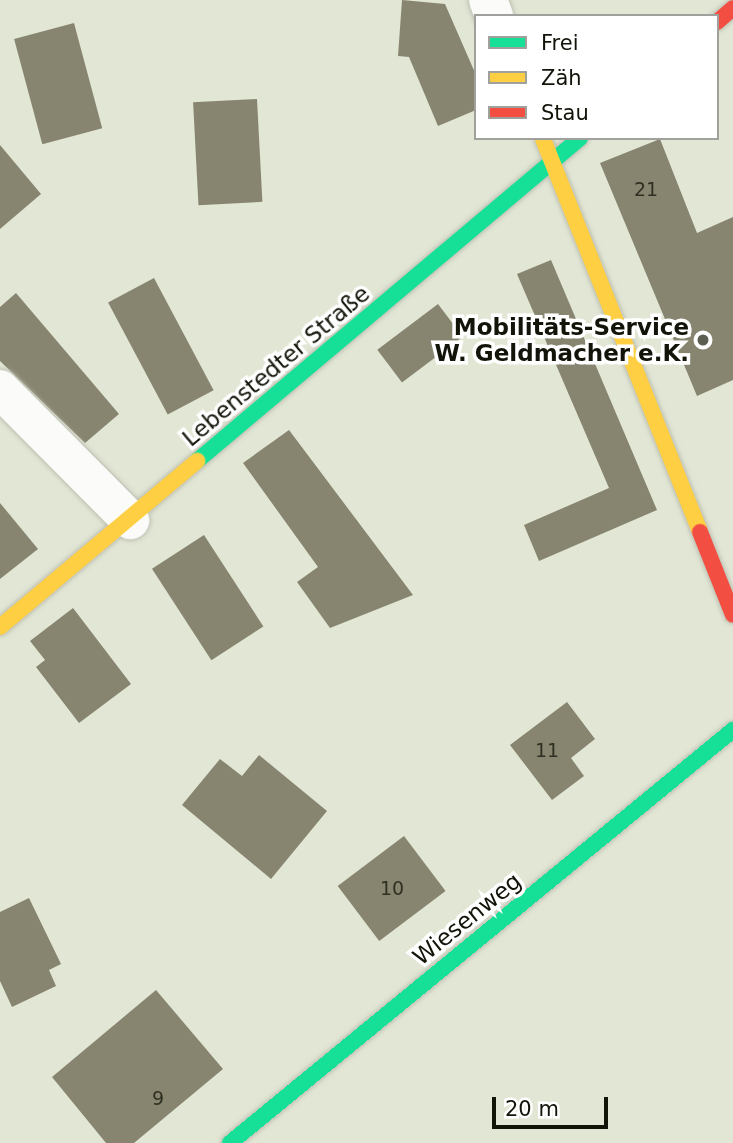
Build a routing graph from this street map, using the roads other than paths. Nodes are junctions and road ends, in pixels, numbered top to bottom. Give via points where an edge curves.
1 (733, 8) edge
2 (719, 20) edge
3 (543, 140) edge
4 (578, 140) edge
5 (552, 162) junction
6 (0, 389) edge
7 (130, 520) junction
8 (733, 615) edge
9 (0, 627) edge
10 (733, 730) edge
11 (230, 1143) edge

1 - 2 street
3 - 5 street
4 - 5 street, Lebenstedter Straße
5 - 7 street, Lebenstedter Straße
5 - 8 street
6 - 7 street
7 - 9 street, Lebenstedter Straße
10 - 11 street, Wiesenweg

